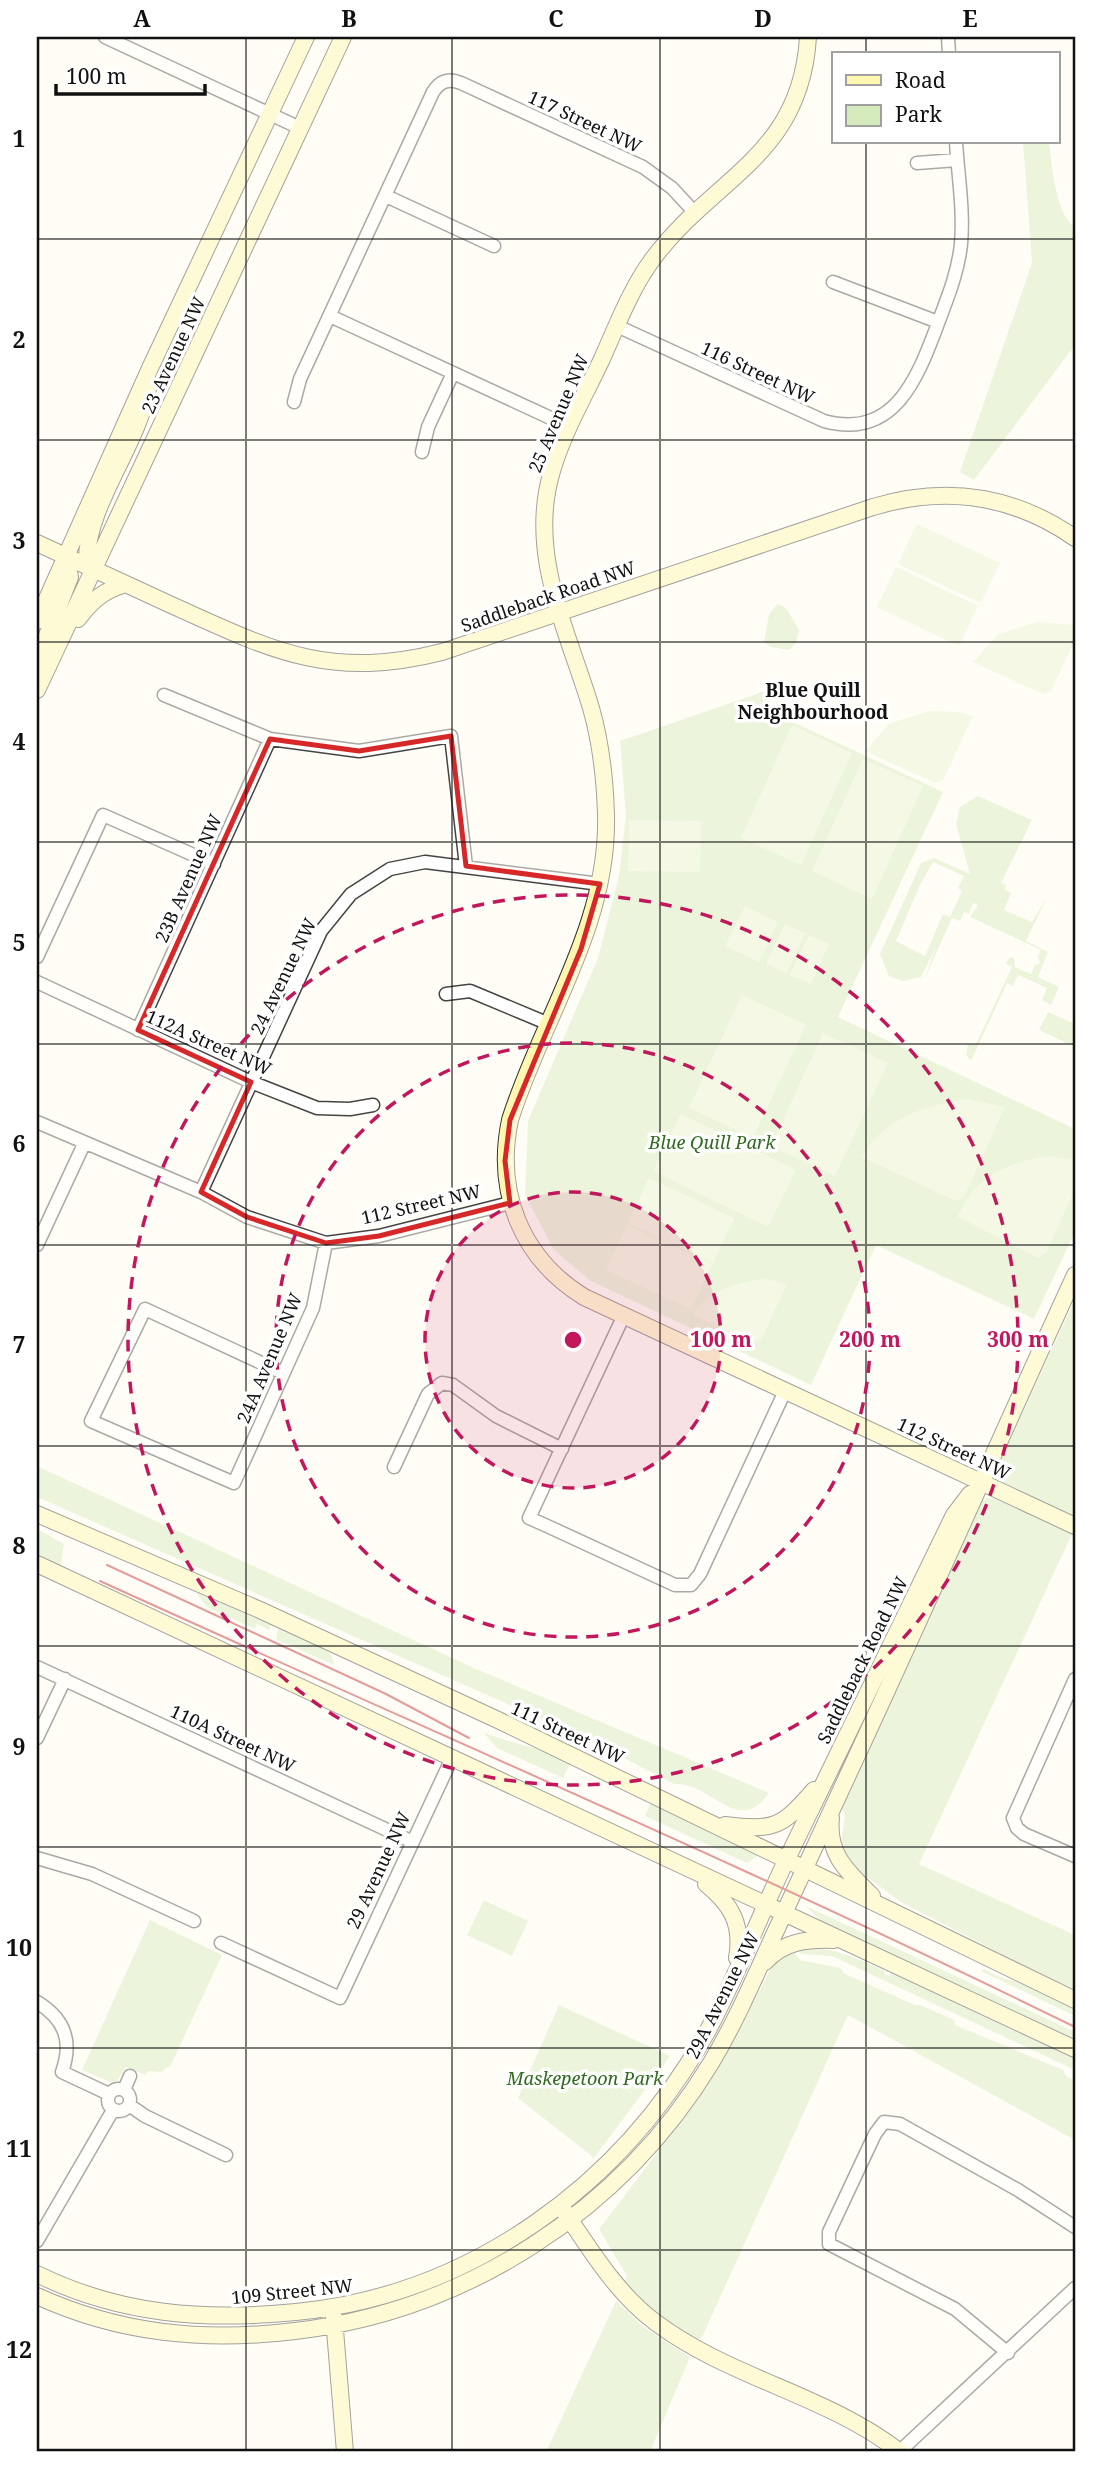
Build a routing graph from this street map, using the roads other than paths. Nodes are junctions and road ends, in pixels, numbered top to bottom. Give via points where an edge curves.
1 (105, 37) edge
2 (306, 37) edge
3 (343, 37) edge
4 (808, 37) edge
5 (269, 114) junction
6 (300, 128) junction
7 (956, 144) edge
8 (957, 160) junction
9 (917, 163) dead end
10 (386, 196) junction
11 (696, 214) junction
12 (494, 246) dead end
13 (833, 282) dead end
14 (330, 316) junction
15 (938, 323) junction
16 (617, 326) junction
17 (151, 366) junction
18 (453, 373) junction
19 (294, 401) dead end
20 (570, 427) junction
21 (422, 452) dead end
22 (1075, 538) edge
23 (37, 543) edge
24 (66, 557) junction
25 (94, 569) junction
26 (126, 584) junction
27 (560, 612) junction
28 (37, 621) edge
29 (59, 643) junction
30 (37, 661) edge
31 (37, 690) edge
32 (164, 695) dead end
33 (270, 739) junction
34 (214, 864) junction
35 (466, 866) junction
36 (600, 884) junction
37 (37, 957) edge
38 (37, 982) edge
39 (446, 994) dead end
40 (549, 1024) junction
41 (138, 1030) junction
42 (251, 1082) junction
43 (373, 1105) dead end
44 (37, 1122) edge
45 (84, 1144) junction
46 (201, 1192) junction
47 (510, 1203) junction
48 (326, 1243) junction
49 (37, 1245) edge
50 (1075, 1275) edge
51 (624, 1315) junction
52 (283, 1373) junction
53 (785, 1391) junction
54 (562, 1449) junction
55 (394, 1467) dead end
56 (980, 1481) junction
57 (37, 1514) edge
58 (1075, 1526) edge
59 (37, 1564) edge
60 (37, 1667) edge
61 (65, 1679) junction
62 (1075, 1679) edge
63 (37, 1738) edge
64 (452, 1758) junction
65 (827, 1774) junction
66 (833, 1808) junction
67 (715, 1824) junction
68 (413, 1842) junction
69 (1075, 1856) edge
70 (37, 1858) edge
71 (787, 1860) junction
72 (685, 1867) junction
73 (806, 1869) junction
74 (766, 1905) junction
75 (881, 1905) junction
76 (785, 1914) junction
77 (194, 1921) dead end
78 (841, 1940) junction
79 (221, 1943) dead end
80 (758, 1969) junction
81 (729, 1985) junction
82 (1075, 2000) edge
83 (37, 2002) edge
84 (1075, 2049) edge
85 (130, 2076) dead end
86 (124, 2090) junction
87 (109, 2094) junction
88 (129, 2105) junction
89 (113, 2110) junction
90 (226, 2155) dead end
91 (566, 2212) junction
92 (1075, 2227) edge
93 (37, 2241) edge
94 (37, 2274) edge
95 (1075, 2288) edge
96 (37, 2296) edge
97 (332, 2309) junction
98 (335, 2326) junction
99 (1009, 2353) junction
100 (345, 2452) edge
101 (900, 2452) edge

1 - 5 street
2 - 5 street, 23 Avenue NW
3 - 6 street, 23 Avenue NW
4 - 11 street, 25 Avenue NW via 802,77 781,126 758,158
5 - 6 street
5 - 17 street, 23 Avenue NW
6 - 25 street, 23 Avenue NW
7 - 8 street
8 - 9 street
8 - 15 street via 959,256
10 - 11 street, 117 Street NW via 433,92 446,81 461,83 643,167 672,188
10 - 12 street
10 - 14 street
11 - 16 street, 25 Avenue NW via 652,260
13 - 15 street
14 - 18 street
14 - 19 street
15 - 16 street, 116 Street NW via 913,385 887,411 858,423 824,421
16 - 20 street, 25 Avenue NW
17 - 24 street, 23 Avenue NW
17 - 25 street via 144,411 93,531 87,555
18 - 20 street
18 - 21 street via 426,431
20 - 27 street, 25 Avenue NW via 552,469 544,519 547,561
22 - 27 street, Saddleback Road NW via 1042,517 1001,501 967,496 912,498
23 - 24 street, Saddleback Road NW
24 - 25 street, Saddleback Road NW
24 - 28 street, 23 Avenue NW
24 - 30 street via 70,577
25 - 26 street, Saddleback Road NW
25 - 29 street, 23 Avenue NW
26 - 27 street, Saddleback Road NW via 271,649 345,663 395,662 433,654
26 - 29 street via 89,603
27 - 36 street, 25 Avenue NW via 603,761 606,840
29 - 31 street, 23 Avenue NW
32 - 33 street
33 - 34 street, 23B Avenue NW
33 - 35 street via 359,751 451,736
34 - 37 street via 103,815
34 - 41 street, 23B Avenue NW
35 - 36 street, 24 Avenue NW
35 - 42 street, 24 Avenue NW via 425,862 390,869 351,894 321,932
36 - 40 street, 25 Avenue NW via 584,940
38 - 41 street, 112A Street NW
39 - 40 street via 470,991
40 - 47 street, 25 Avenue NW via 510,1120 505,1161
41 - 42 street, 112A Street NW
42 - 43 street, 112A Street NW via 317,1108
42 - 46 street, 24 Avenue NW
44 - 45 street, 112 Street NW
45 - 46 street, 112 Street NW
45 - 49 street
46 - 48 street, 112 Street NW via 247,1217
47 - 48 street, 112 Street NW via 379,1236
47 - 51 street, 112 Street NW via 524,1237 550,1271 584,1297
48 - 52 street, 24A Avenue NW via 313,1308
50 - 56 street, Saddleback Road NW
51 - 53 street, 112 Street NW
51 - 54 street
52 - 52 street, 24A Avenue NW via 234,1483 91,1421 145,1309
53 - 54 street via 691,1585 675,1585 529,1518
53 - 56 street, 112 Street NW
54 - 55 street via 511,1425 453,1385 442,1383 428,1394
56 - 58 street, 112 Street NW
56 - 65 street, Saddleback Road NW via 954,1516
56 - 66 street, Saddleback Road NW via 965,1524
57 - 67 street, 111 Street NW via 260,1610
59 - 64 street
60 - 61 street, 110A Street NW
61 - 63 street
61 - 68 street, 110A Street NW
62 - 69 street via 1016,1806 1015,1825 1027,1836
64 - 68 street, 29 Avenue NW
64 - 72 street
65 - 67 street via 786,1821 761,1828
65 - 71 street, Saddleback Road NW
66 - 73 street, Saddleback Road NW
66 - 75 street via 831,1838 840,1866
67 - 71 street, 111 Street NW
68 - 79 street, 29 Avenue NW via 340,1998
70 - 77 street via 92,1874
71 - 73 street, 111 Street NW
71 - 74 street, 29A Avenue NW
72 - 74 street
72 - 81 street via 720,1896 736,1918 739,1948
73 - 75 street, 111 Street NW
73 - 76 street, 29A Avenue NW
74 - 76 street
74 - 81 street, 29A Avenue NW
75 - 82 street, 111 Street NW
76 - 78 street
76 - 80 street, 29A Avenue NW
78 - 80 street via 793,1943
78 - 84 street
80 - 91 street, 29A Avenue NW via 691,2092 632,2163
81 - 91 street, 29A Avenue NW via 701,2042 656,2108
83 - 87 street via 58,2017 65,2032 67,2057 62,2072
85 - 86 street
86 - 87 street
86 - 88 street
87 - 89 street via 107,2101
88 - 89 street
88 - 90 street
89 - 93 street
91 - 97 street, 109 Street NW via 448,2274
91 - 98 street via 517,2256 467,2284 400,2311
91 - 101 street via 629,2299 668,2331 862,2427
92 - 99 street via 1010,2185 896,2123 884,2122 875,2134 828,2241 837,2251 955,2309
94 - 97 street, 109 Street NW via 98,2299 166,2314 221,2318
95 - 99 street
96 - 98 street via 116,2324 176,2334 254,2335
97 - 98 street
98 - 100 street
99 - 101 street

